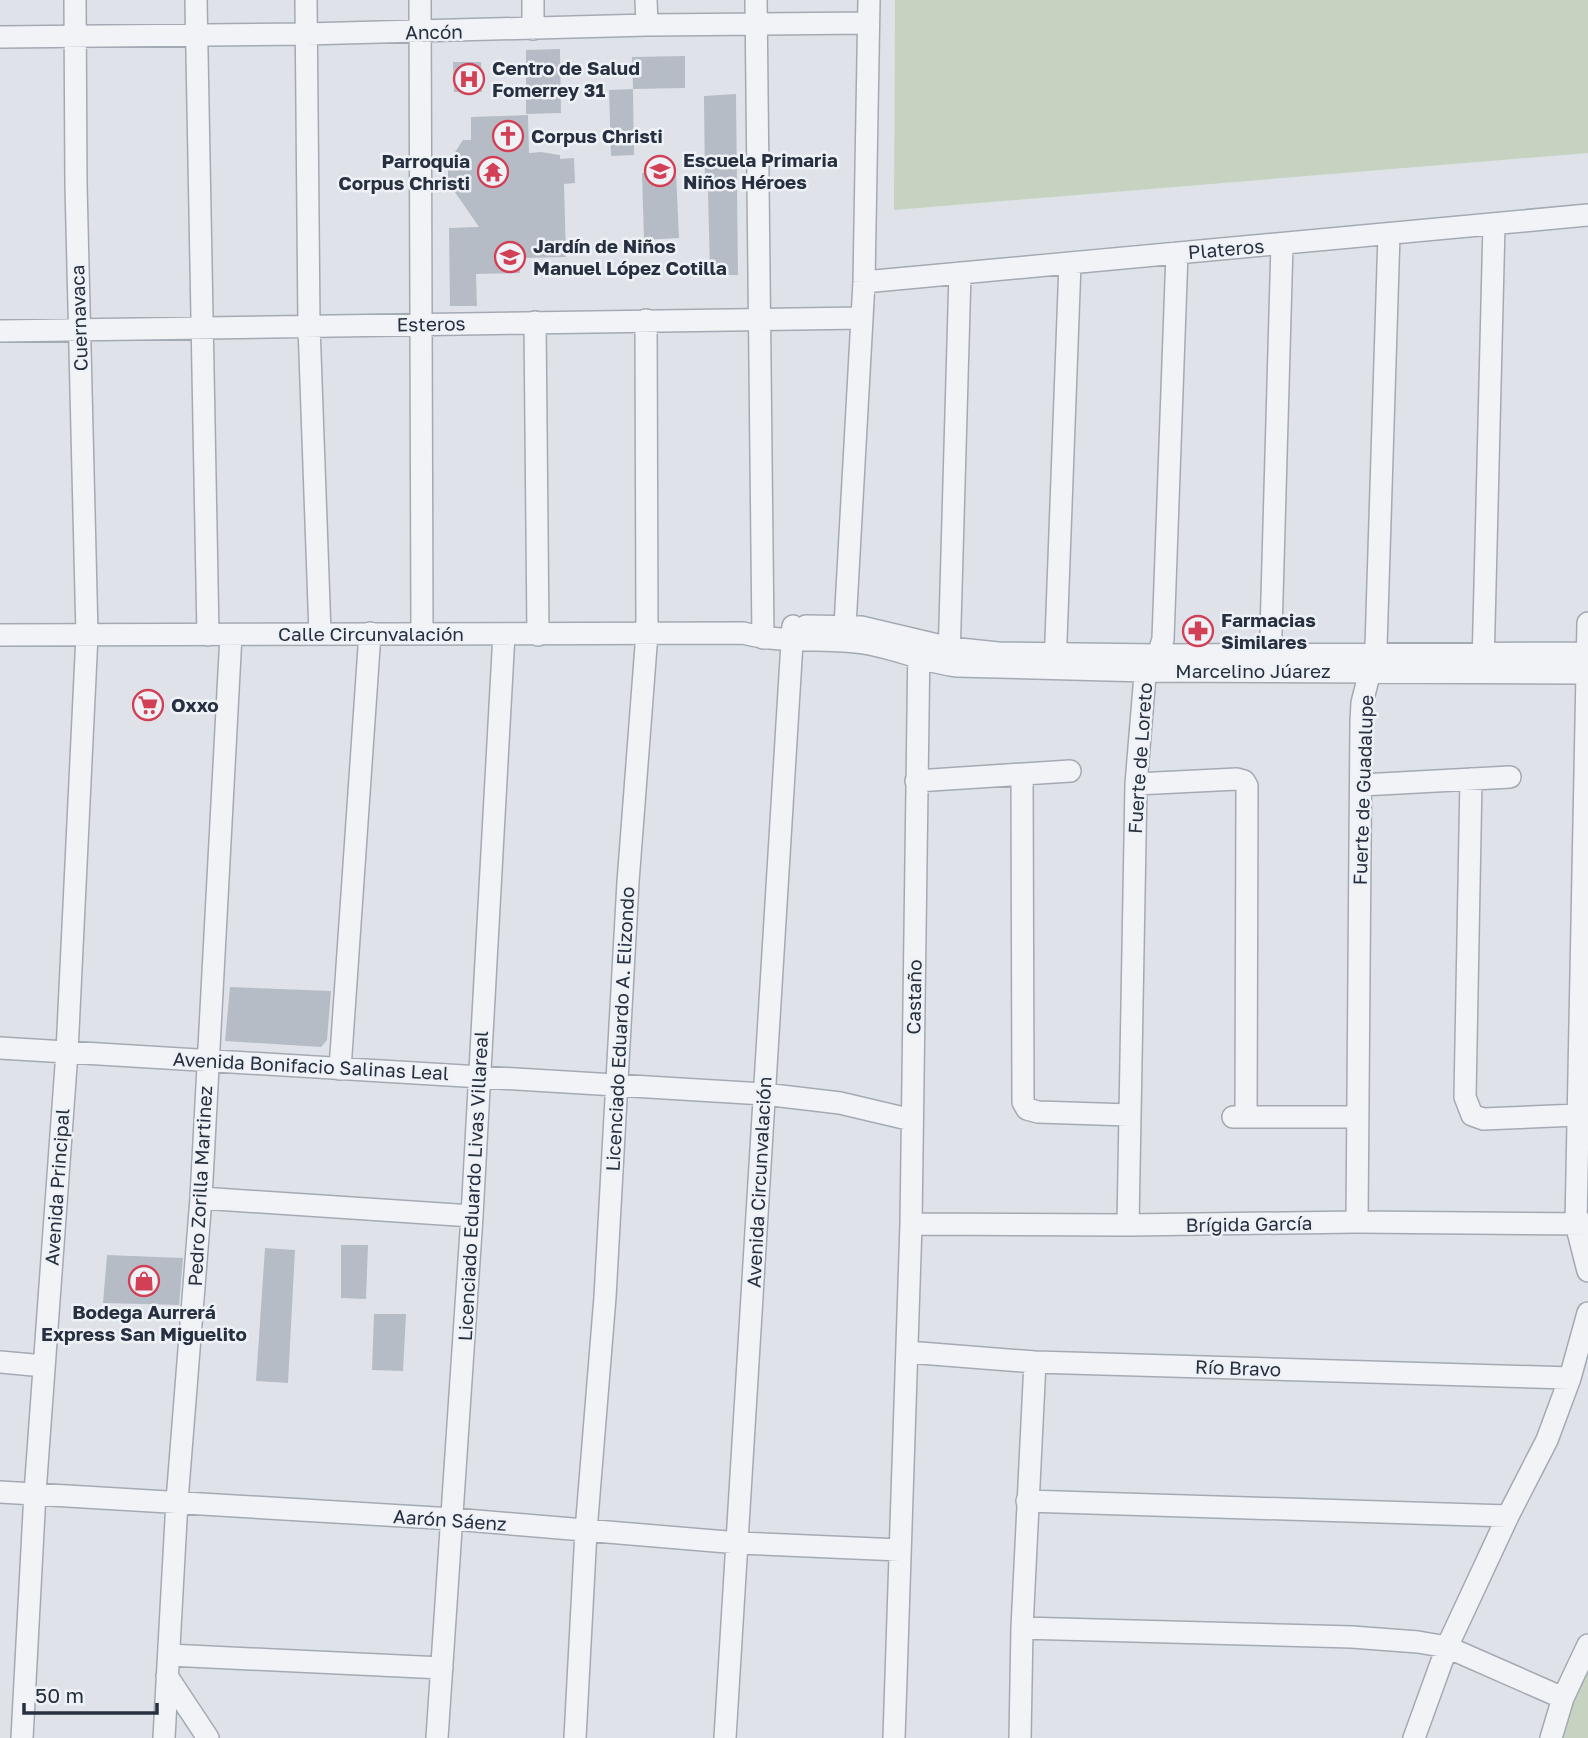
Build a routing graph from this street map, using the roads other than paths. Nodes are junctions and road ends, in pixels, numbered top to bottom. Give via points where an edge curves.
1 (75, 0) edge
2 (196, 0) edge
3 (306, 0) edge
4 (420, 0) edge
5 (533, 0) edge
6 (646, 0) edge
7 (756, 0) edge
8 (869, 0) edge
9 (868, 23) junction
10 (756, 24) junction
11 (647, 25) junction
12 (533, 29) junction
13 (421, 32) junction
14 (306, 34) junction
15 (196, 35) junction
16 (75, 36) junction
17 (0, 37) edge
18 (1588, 215) edge
19 (1494, 224) junction
20 (1389, 234) junction
21 (1282, 244) junction
22 (1177, 253) junction
23 (1070, 263) junction
24 (960, 273) junction
25 (864, 282) junction
26 (862, 317) junction
27 (759, 319) junction
28 (646, 320) junction
29 (536, 322) junction
30 (421, 324) junction
31 (309, 326) junction
32 (202, 329) junction
33 (79, 330) junction
34 (0, 331) edge
35 (1588, 623) edge
36 (845, 626) junction
37 (756, 632) junction
38 (320, 633) junction
39 (370, 633) junction
40 (647, 633) junction
41 (793, 633) junction
42 (422, 634) junction
43 (504, 634) junction
44 (0, 635) edge
45 (87, 635) junction
46 (208, 635) junction
47 (231, 635) junction
48 (538, 635) junction
49 (919, 650) junction
50 (949, 657) junction
51 (1055, 661) junction
52 (1152, 663) junction
53 (1270, 663) junction
54 (1373, 663) junction
55 (1483, 663) junction
56 (1587, 663) edge
57 (1070, 771) dead end
58 (1022, 776) junction
59 (1510, 777) dead end
60 (1471, 779) junction
61 (916, 780) junction
62 (1136, 784) junction
63 (1362, 785) junction
64 (0, 1048) edge
65 (67, 1052) junction
66 (206, 1060) junction
67 (341, 1069) junction
68 (479, 1076) junction
69 (618, 1084) junction
70 (764, 1094) junction
71 (1129, 1115) junction
72 (1577, 1115) junction
73 (1356, 1117) junction
74 (912, 1120) junction
75 (201, 1198) junction
76 (472, 1216) junction
77 (1357, 1222) junction
78 (911, 1224) junction
79 (1582, 1224) edge
80 (1128, 1225) junction
81 (1588, 1271) edge
82 (1588, 1313) edge
83 (907, 1352) junction
84 (1035, 1362) junction
85 (0, 1363) edge
86 (44, 1366) junction
87 (1570, 1378) junction
88 (0, 1492) edge
89 (35, 1493) junction
90 (177, 1501) junction
91 (1027, 1501) junction
92 (1508, 1516) junction
93 (453, 1519) junction
94 (586, 1531) junction
95 (739, 1543) junction
96 (900, 1550) junction
97 (1022, 1628) junction
98 (1447, 1647) junction
99 (1586, 1656) edge
100 (168, 1666) junction
101 (442, 1668) junction
102 (1563, 1698) junction
103 (22, 1738) edge
104 (164, 1738) edge
105 (208, 1738) edge
106 (437, 1738) edge
107 (575, 1738) edge
108 (725, 1738) edge
109 (894, 1738) edge
110 (1020, 1738) edge
111 (1414, 1738) edge
112 (1550, 1738) edge

1 - 16 street, Cuernavaca
2 - 15 street
3 - 14 street
4 - 13 street
5 - 12 street
6 - 11 street
7 - 10 street
8 - 9 street
9 - 10 street, Ancón
9 - 25 street
10 - 11 street, Ancón
10 - 27 street
11 - 12 street, Ancón
12 - 13 street, Ancón
13 - 14 street, Ancón
13 - 30 street
14 - 15 street, Ancón
14 - 31 street
15 - 16 street, Ancón
15 - 32 street
16 - 17 street, Ancón
16 - 33 street, Cuernavaca
18 - 19 street, Plateros
19 - 20 street, Plateros
19 - 55 street
20 - 21 street, Plateros
20 - 54 street, Fuerte de Guadalupe
21 - 22 street, Plateros
21 - 53 street
22 - 23 street, Plateros
22 - 52 street, Fuerte de Loreto via 1164,629
23 - 24 street, Plateros
23 - 51 street
24 - 25 street, Plateros
24 - 50 street
25 - 26 street
26 - 27 street, Esteros
26 - 36 street
27 - 28 street, Esteros
27 - 37 street
28 - 29 street, Esteros
28 - 40 street, Licenciado Eduardo A. Elizondo
29 - 30 street, Esteros
29 - 48 street
30 - 31 street, Esteros
30 - 42 street
31 - 32 street, Esteros
31 - 38 street
32 - 33 street, Esteros
32 - 46 street
33 - 34 street, Esteros
33 - 45 street, Cuernavaca
35 - 56 street
36 - 41 street, Calle Circunvalación
36 - 49 street, Calle Circunvalación via 875,630
37 - 40 street, Calle Circunvalación
37 - 41 street, Calle Circunvalación
38 - 39 street, Calle Circunvalación
38 - 47 street, Calle Circunvalación
39 - 42 street, Calle Circunvalación
39 - 67 street
40 - 48 street, Calle Circunvalación
40 - 69 street, Licenciado Eduardo A. Elizondo
41 - 49 street, Calle Circunvalación
41 - 70 street, Avenida Circunvalación
42 - 43 street, Calle Circunvalación
43 - 48 street, Calle Circunvalación
43 - 68 street, Licenciado Eduardo Livas Villareal
44 - 45 street, Calle Circunvalación
45 - 46 street, Calle Circunvalación
45 - 65 street, Avenida Principal
46 - 47 street, Calle Circunvalación
47 - 66 street, Pedro Zorilla Martinez
49 - 50 street, Marcelino Júarez
49 - 61 street, Castaño
50 - 51 street, Marcelino Júarez via 998,653
51 - 52 street, Marcelino Júarez
52 - 53 street, Marcelino Júarez
52 - 62 street, Fuerte de Loreto via 1143,687
53 - 54 street, Marcelino Júarez
54 - 55 street, Marcelino Júarez
54 - 63 street, Fuerte de Guadalupe via 1362,703
55 - 56 street, Marcelino Júarez
56 - 72 street
57 - 58 street
58 - 61 street
58 - 71 street via 1023,1102 1027,1109 1038,1112
59 - 60 street
60 - 63 street
60 - 72 street via 1467,1105 1472,1115 1483,1119
61 - 74 street, Castaño
62 - 71 street, Fuerte de Loreto
62 - 73 street via 1237,779 1247,786 1239,1117
63 - 73 street, Fuerte de Guadalupe
64 - 65 street, Avenida Bonifacio Salinas Leal
65 - 66 street, Avenida Bonifacio Salinas Leal
65 - 86 street, Avenida Principal
66 - 67 street, Avenida Bonifacio Salinas Leal
66 - 75 street, Pedro Zorilla Martinez
67 - 68 street, Avenida Bonifacio Salinas Leal
68 - 69 street, Avenida Bonifacio Salinas Leal
68 - 76 street, Licenciado Eduardo Livas Villareal
69 - 70 street, Avenida Bonifacio Salinas Leal
69 - 94 street, Licenciado Eduardo A. Elizondo
70 - 74 street, Avenida Bonifacio Salinas Leal via 840,1103
70 - 95 street, Avenida Circunvalación
71 - 80 street, Fuerte de Loreto
72 - 79 street
73 - 77 street, Fuerte de Guadalupe
74 - 78 street, Castaño
75 - 76 street
75 - 90 street, Pedro Zorilla Martinez
76 - 93 street, Licenciado Eduardo Livas Villareal
77 - 79 street, Brígida García
77 - 80 street, Brígida García
78 - 80 street, Brígida García
78 - 83 street, Castaño
79 - 81 street
82 - 87 street
83 - 84 street, Río Bravo
83 - 96 street, Castaño
84 - 87 street, Río Bravo
84 - 91 street
85 - 86 street
86 - 89 street, Avenida Principal
87 - 92 street via 1547,1440
88 - 89 street, Aarón Sáenz
89 - 90 street, Aarón Sáenz
89 - 103 street, Avenida Principal
90 - 93 street, Aarón Sáenz
90 - 100 street, Pedro Zorilla Martinez
91 - 92 street
91 - 97 street
92 - 98 street
93 - 94 street, Aarón Sáenz
93 - 101 street, Licenciado Eduardo Livas Villareal
94 - 95 street, Aarón Sáenz
94 - 107 street, Licenciado Eduardo A. Elizondo
95 - 96 street, Aarón Sáenz
95 - 108 street, Avenida Circunvalación
96 - 109 street, Castaño
97 - 98 street via 1352,1637
97 - 110 street
98 - 102 street
98 - 111 street
99 - 102 street
100 - 101 street
100 - 104 street, Pedro Zorilla Martinez
100 - 105 street
101 - 106 street, Licenciado Eduardo Livas Villareal
102 - 112 street

